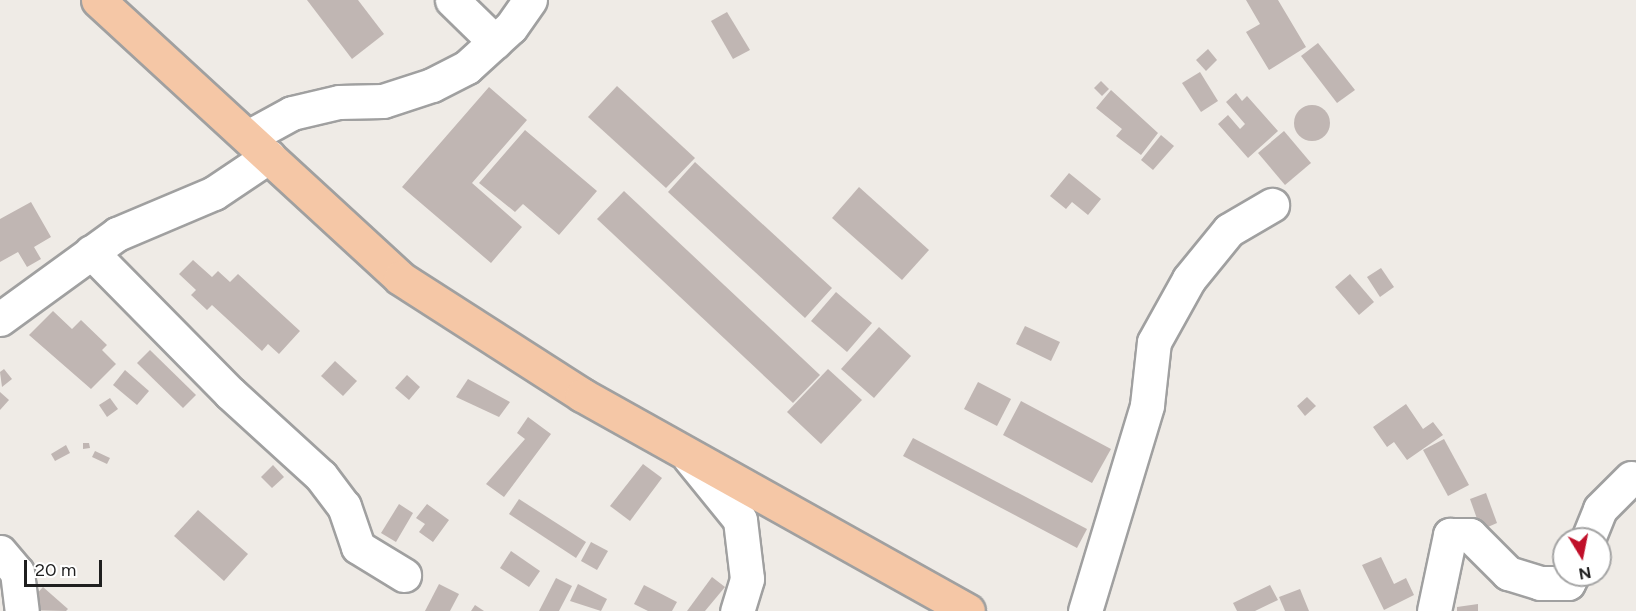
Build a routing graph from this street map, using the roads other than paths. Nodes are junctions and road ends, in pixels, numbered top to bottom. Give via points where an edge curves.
1 (98, 0) edge
2 (453, 0) edge
3 (530, 0) edge
4 (495, 42) junction
5 (258, 146) junction
6 (1272, 205) dead end
7 (91, 252) junction
8 (0, 319) edge
9 (685, 453) junction
10 (1631, 478) dead end
11 (1593, 527) edge
12 (0, 552) edge
13 (404, 575) dead end
14 (1552, 583) edge
15 (22, 611) edge
16 (737, 611) edge
17 (968, 611) edge
18 (1085, 611) edge
19 (1434, 611) edge

1 - 5 main road
2 - 4 street
3 - 4 street
4 - 5 street via 467,67 432,85 383,101 339,102 292,113
5 - 7 street via 214,193 153,216
5 - 9 main road via 400,278 582,395
6 - 18 street via 1228,230 1189,279 1154,342 1147,405
7 - 8 street
7 - 13 street via 230,393 321,476 344,506 358,547
9 - 16 street via 740,520 747,579
9 - 17 main road
10 - 11 street via 1600,509
12 - 15 street via 17,572
14 - 19 street via 1508,573 1470,535 1450,535

